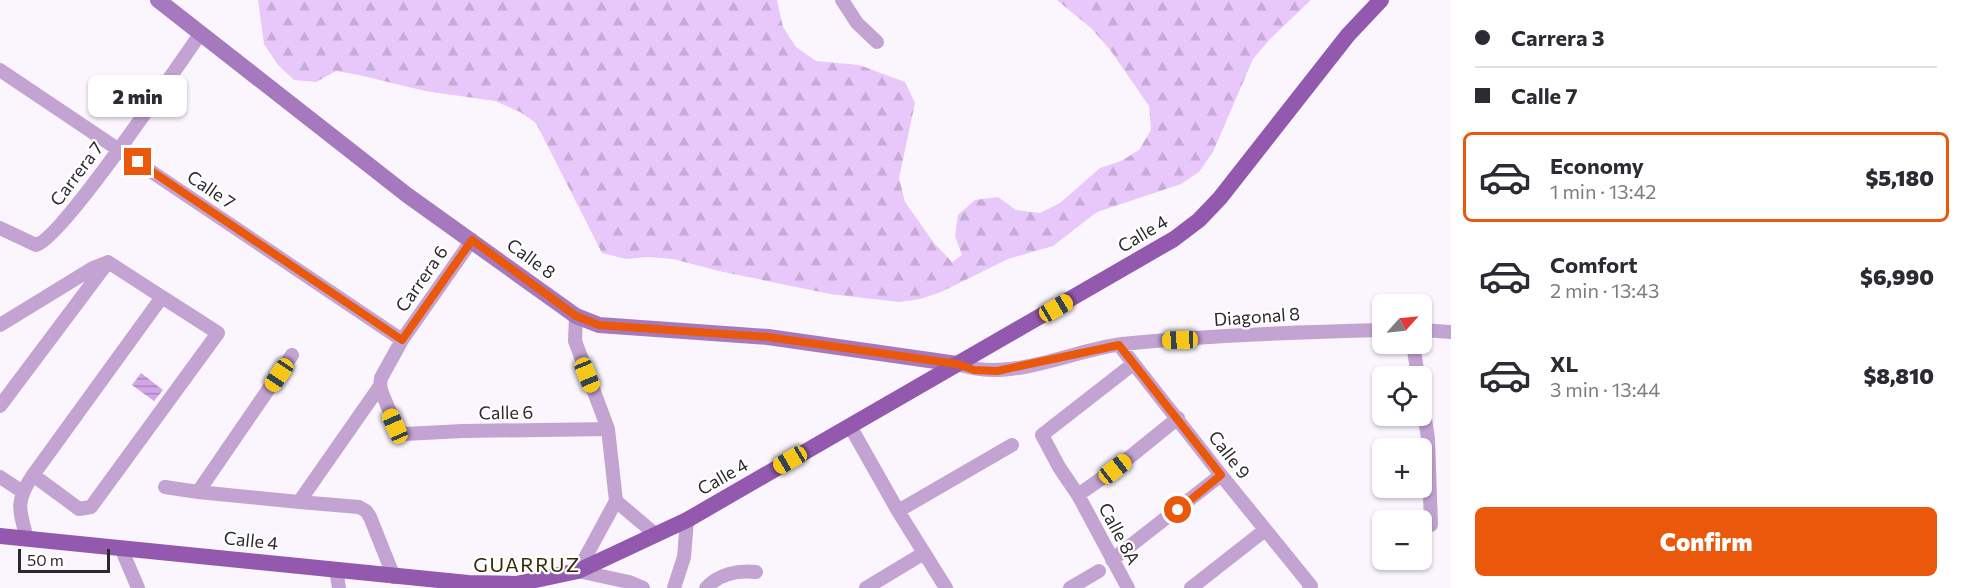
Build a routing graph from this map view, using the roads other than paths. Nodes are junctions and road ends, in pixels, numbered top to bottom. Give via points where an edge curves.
1 (158, 0) edge
2 (842, 0) edge
3 (1381, 0) edge
4 (201, 33) junction
5 (877, 42) dead end
6 (0, 70) edge
7 (119, 149) junction
8 (0, 228) edge
9 (472, 240) junction
10 (108, 262) junction
11 (162, 297) junction
12 (576, 316) junction
13 (0, 325) edge
14 (1372, 330) edge
15 (1432, 331) edge
16 (1451, 332) edge
17 (402, 340) junction
18 (1119, 345) junction
19 (292, 355) dead end
20 (957, 364) junction
21 (1133, 364) junction
22 (380, 386) junction
23 (2, 398) edge
24 (1178, 418) junction
25 (850, 426) junction
26 (1426, 426) edge
27 (608, 429) junction
28 (1012, 445) dead end
29 (33, 475) junction
30 (1221, 475) junction
31 (0, 477) edge
32 (165, 487) dead end
33 (23, 492) junction
34 (198, 492) junction
35 (1078, 495) junction
36 (616, 501) junction
37 (299, 502) junction
38 (1430, 510) edge
39 (898, 511) junction
40 (687, 520) junction
41 (1265, 530) junction
42 (655, 534) junction
43 (0, 536) edge
44 (27, 538) junction
45 (121, 548) junction
46 (924, 553) junction
47 (1112, 560) junction
48 (336, 569) junction
49 (578, 571) junction
50 (1099, 571) dead end
51 (756, 572) dead end
52 (394, 577) junction
53 (462, 585) edge
54 (1310, 587) edge
55 (138, 588) edge
56 (339, 588) edge
57 (643, 588) edge
58 (674, 588) edge
59 (706, 588) edge
60 (866, 588) edge
61 (946, 588) edge
62 (1070, 588) edge
63 (1128, 588) edge
64 (1191, 588) edge

1 - 4 main road, Calle 8
2 - 5 street via 857,23
3 - 20 main road, Calle 4 via 1348,35 1199,220 1174,239
4 - 7 street, Carrera 7
4 - 9 main road, Calle 8 via 407,195
6 - 7 street, Calle 7
7 - 8 street, Carrera 7 via 79,204 40,245
7 - 17 street, Calle 7
9 - 12 main road, Calle 8
9 - 17 street, Carrera 6
10 - 11 street
10 - 13 street
10 - 23 street
11 - 29 street
11 - 29 street via 218,333 91,507 79,509
12 - 20 main road, Calle 8 via 599,325 768,337
12 - 27 street via 575,341
14 - 18 street, Diagonal 8 via 1273,332
15 - 16 street
17 - 22 street, Carrera 6
18 - 20 street, Diagonal 8 via 997,371
18 - 21 street, Calle 9
19 - 34 street
20 - 25 main road, Calle 4
21 - 24 street, Calle 9
21 - 35 street, Calle 8A via 1042,435
22 - 27 street, Calle 6 via 395,426 404,434
22 - 37 street, Carrera 6
24 - 30 street, Calle 9
24 - 35 street
25 - 39 street
25 - 40 main road, Calle 4
26 - 38 street
27 - 36 street
28 - 39 street
29 - 33 street
30 - 41 street, Calle 9
30 - 47 street
31 - 33 street
32 - 34 street
33 - 44 street via 19,507
34 - 37 street
35 - 47 street, Calle 8A
36 - 42 street
36 - 49 street
37 - 52 street via 359,507 366,511
39 - 46 street
40 - 42 main road, Calle 4
40 - 58 street via 684,557
41 - 54 street, Calle 9
41 - 64 street
42 - 49 main road, Calle 4
43 - 44 main road, Calle 4
44 - 45 main road, Calle 4
45 - 48 main road, Calle 4
45 - 55 street
46 - 60 street
46 - 61 street
47 - 63 street, Calle 8A
48 - 52 main road, Calle 4
48 - 56 street
49 - 53 main road, Calle 4 via 516,584
49 - 57 street
50 - 62 street
51 - 59 street via 731,573
52 - 53 main road, Calle 4

